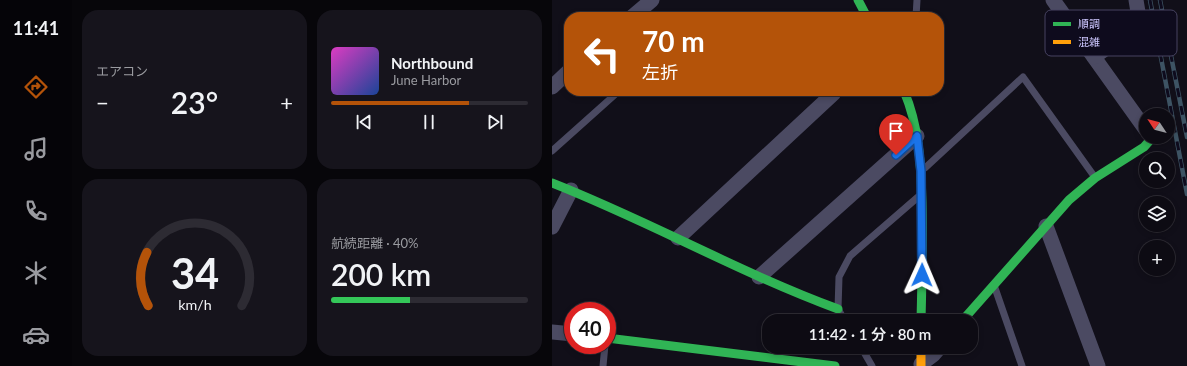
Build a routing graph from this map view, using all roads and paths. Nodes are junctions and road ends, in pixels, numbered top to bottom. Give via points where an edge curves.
1 (652, 0) edge
2 (858, 0) edge
3 (917, 0) edge
4 (1053, 0) edge
5 (1136, 0) edge
6 (1060, 10) edge
7 (1138, 10) edge
8 (638, 12) edge
9 (864, 12) edge
10 (916, 12) edge
11 (1094, 57) edge
12 (564, 76) edge
13 (552, 87) edge
14 (613, 96) edge
15 (831, 96) edge
16 (909, 96) edge
17 (1139, 120) edge
18 (917, 136) junction
19 (1147, 144) edge
20 (552, 151) edge
21 (921, 171) junction
22 (1095, 178) junction
23 (552, 182) edge
24 (571, 190) junction
25 (922, 193) junction
26 (1046, 226) junction
27 (552, 227) edge
28 (678, 238) junction
29 (759, 277) junction
30 (994, 284) junction
31 (838, 309) junction
32 (841, 314) edge
33 (921, 314) edge
34 (968, 314) edge
35 (552, 332) edge
36 (564, 333) edge
37 (616, 339) edge
38 (604, 354) edge
39 (865, 354) edge
40 (921, 354) edge
41 (934, 354) edge
42 (814, 365) edge
43 (921, 365) edge
44 (603, 366) edge
45 (835, 366) edge
46 (872, 366) edge
47 (1022, 366) edge
48 (1098, 366) edge

1 - 8 street
2 - 9 street
3 - 10 lane
4 - 6 street
5 - 7 street
11 - 17 street
12 - 13 street
14 - 20 lane
15 - 28 street
16 - 18 street
18 - 21 street
18 - 29 street
19 - 22 street
21 - 22 lane via 1023,77
21 - 25 street
22 - 26 street
23 - 24 street
24 - 27 street
24 - 28 street
25 - 31 lane via 850,256 839,277
25 - 33 street
26 - 30 street
26 - 48 street
28 - 29 street
29 - 31 street
30 - 34 street
30 - 47 lane
31 - 32 lane
35 - 36 street
37 - 42 street
38 - 44 lane
39 - 46 lane
40 - 43 street
41 - 43 street
42 - 45 street

